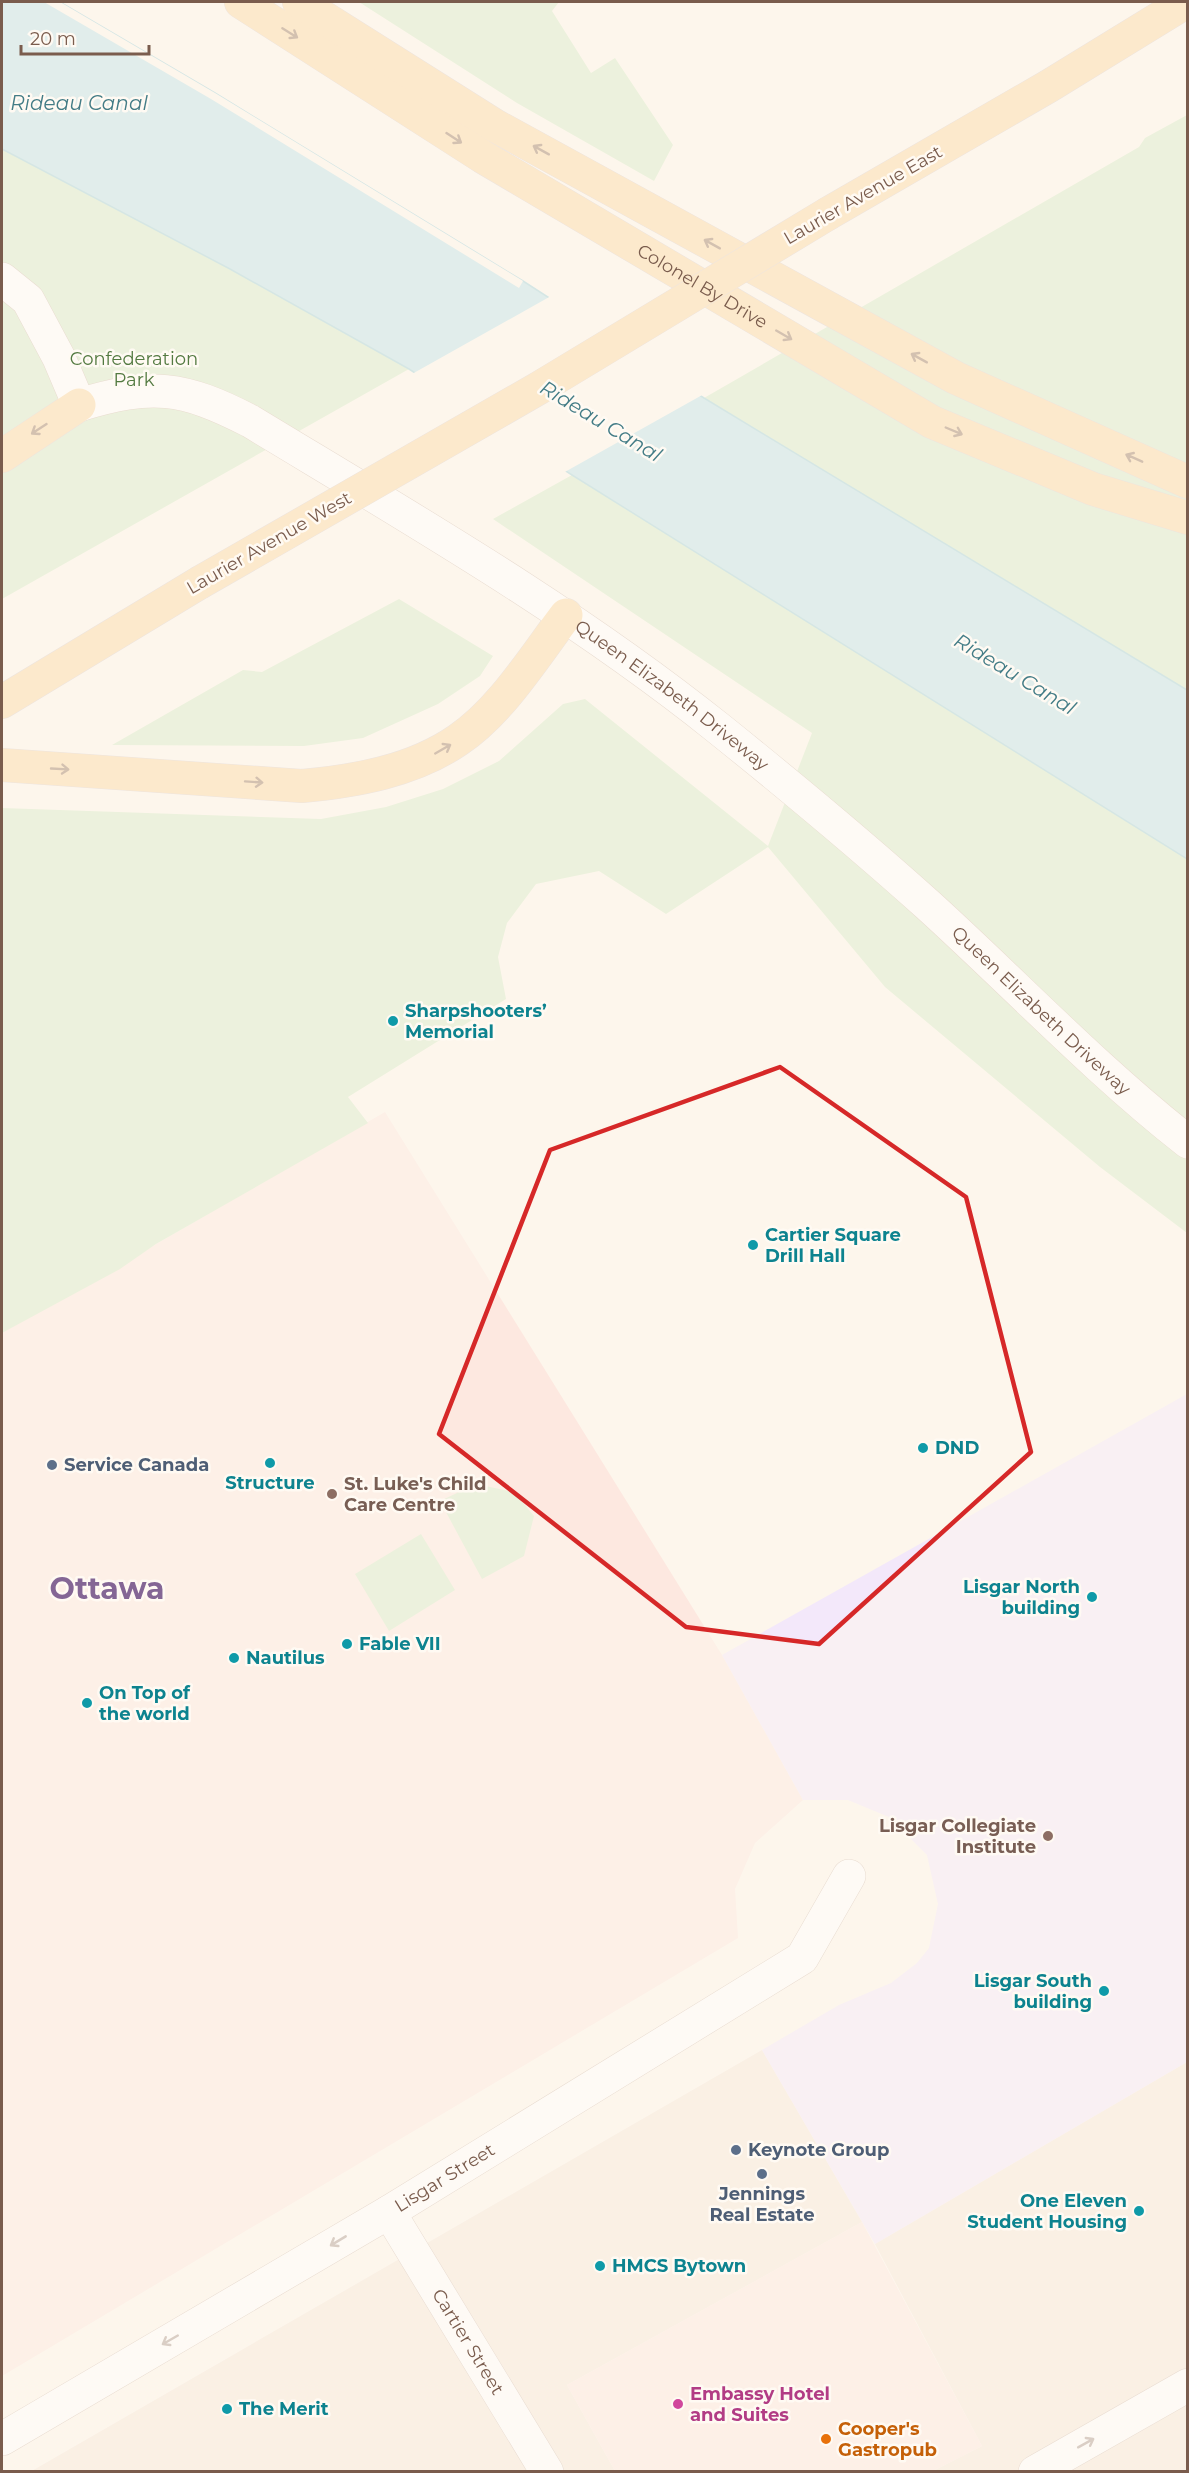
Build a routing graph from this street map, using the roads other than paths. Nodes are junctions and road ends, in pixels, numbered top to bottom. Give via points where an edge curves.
1 (241, 2) edge
2 (299, 2) edge
3 (1186, 2) edge
4 (2, 279) edge
5 (539, 388) joint
6 (79, 405) junction
7 (2, 456) edge
8 (1188, 482) edge
9 (1188, 518) edge
10 (566, 615) junction
11 (2, 702) edge
12 (2, 765) edge
13 (1188, 1142) edge
14 (849, 1876) dead end
15 (388, 2212) junction
16 (1188, 2385) edge
17 (2, 2439) edge
18 (547, 2472) edge
19 (1035, 2472) edge

1 -> 9 main road, Colonel By Drive via 483,157 932,422 1093,489
8 -> 2 main road via 956,378 494,125
3 - 5 main road, Laurier Avenue East, bridge
4 - 6 street via 28,300
5 - 11 main road, Laurier Avenue West, bridge via 199,583
6 -> 7 main road
6 - 10 street, Queen Elizabeth Driveway via 120,393 149,390 194,395 215,403
12 -> 10 main road via 302,786 381,773 423,760 459,739 487,714
10 - 13 street, Queen Elizabeth Driveway via 718,728 841,831 928,906 1119,1086
14 - 15 street, Lisgar Street via 802,1958
15 -> 17 street, Lisgar Street
15 - 18 street, Cartier Street
19 -> 16 street

